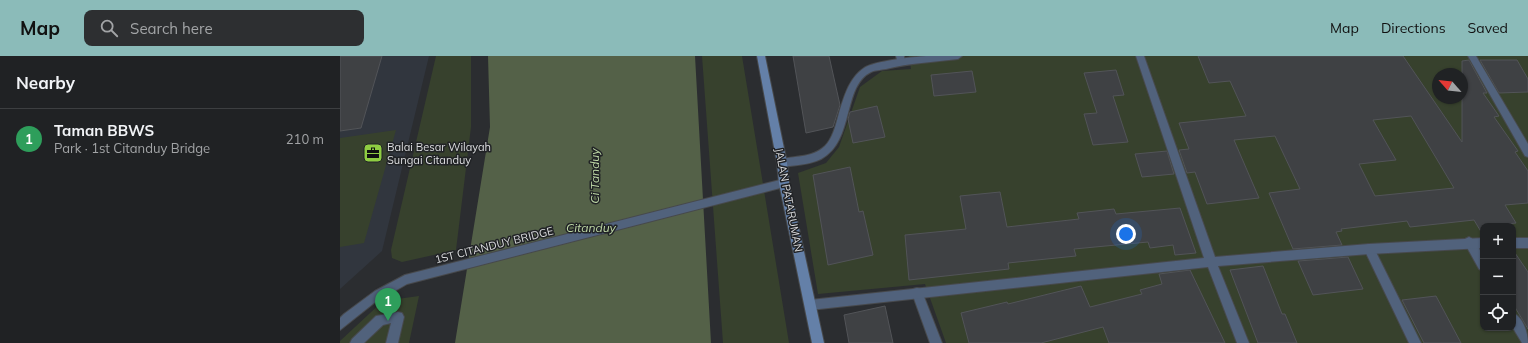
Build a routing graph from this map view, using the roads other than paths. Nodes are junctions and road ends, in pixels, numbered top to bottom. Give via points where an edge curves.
1 (761, 56) edge
2 (958, 56) edge
3 (1140, 56) edge
4 (1472, 56) edge
5 (901, 59) edge
6 (1528, 153) edge
7 (782, 163) junction
8 (784, 183) junction
9 (1469, 242) junction
10 (1480, 242) edge
11 (1516, 243) edge
12 (1528, 243) edge
13 (1369, 249) junction
14 (1480, 261) edge
15 (1211, 262) junction
16 (917, 293) junction
17 (810, 305) junction
18 (1516, 323) edge
19 (340, 325) edge
20 (356, 343) edge
21 (392, 343) edge
22 (818, 343) edge
23 (936, 343) edge
24 (1243, 343) edge
25 (1415, 343) edge
26 (1528, 343) edge

1 - 7 street, JALAN PATARUMAN
2 - 5 street
3 - 15 street
4 - 6 street
5 - 7 street via 868,70 859,76 853,84 839,132 830,146 818,156
7 - 8 street, JALAN PATARUMAN
8 - 17 street, JALAN PATARUMAN
8 - 19 street, 1ST CITANDUY BRIDGE via 405,280 376,295
9 - 10 street
9 - 13 street
9 - 14 street
11 - 12 street
13 - 15 street
13 - 25 street
15 - 16 street
15 - 24 street
16 - 17 street
16 - 23 street
17 - 22 street, JALAN PATARUMAN
18 - 26 street
20 - 21 street via 380,320 398,317

